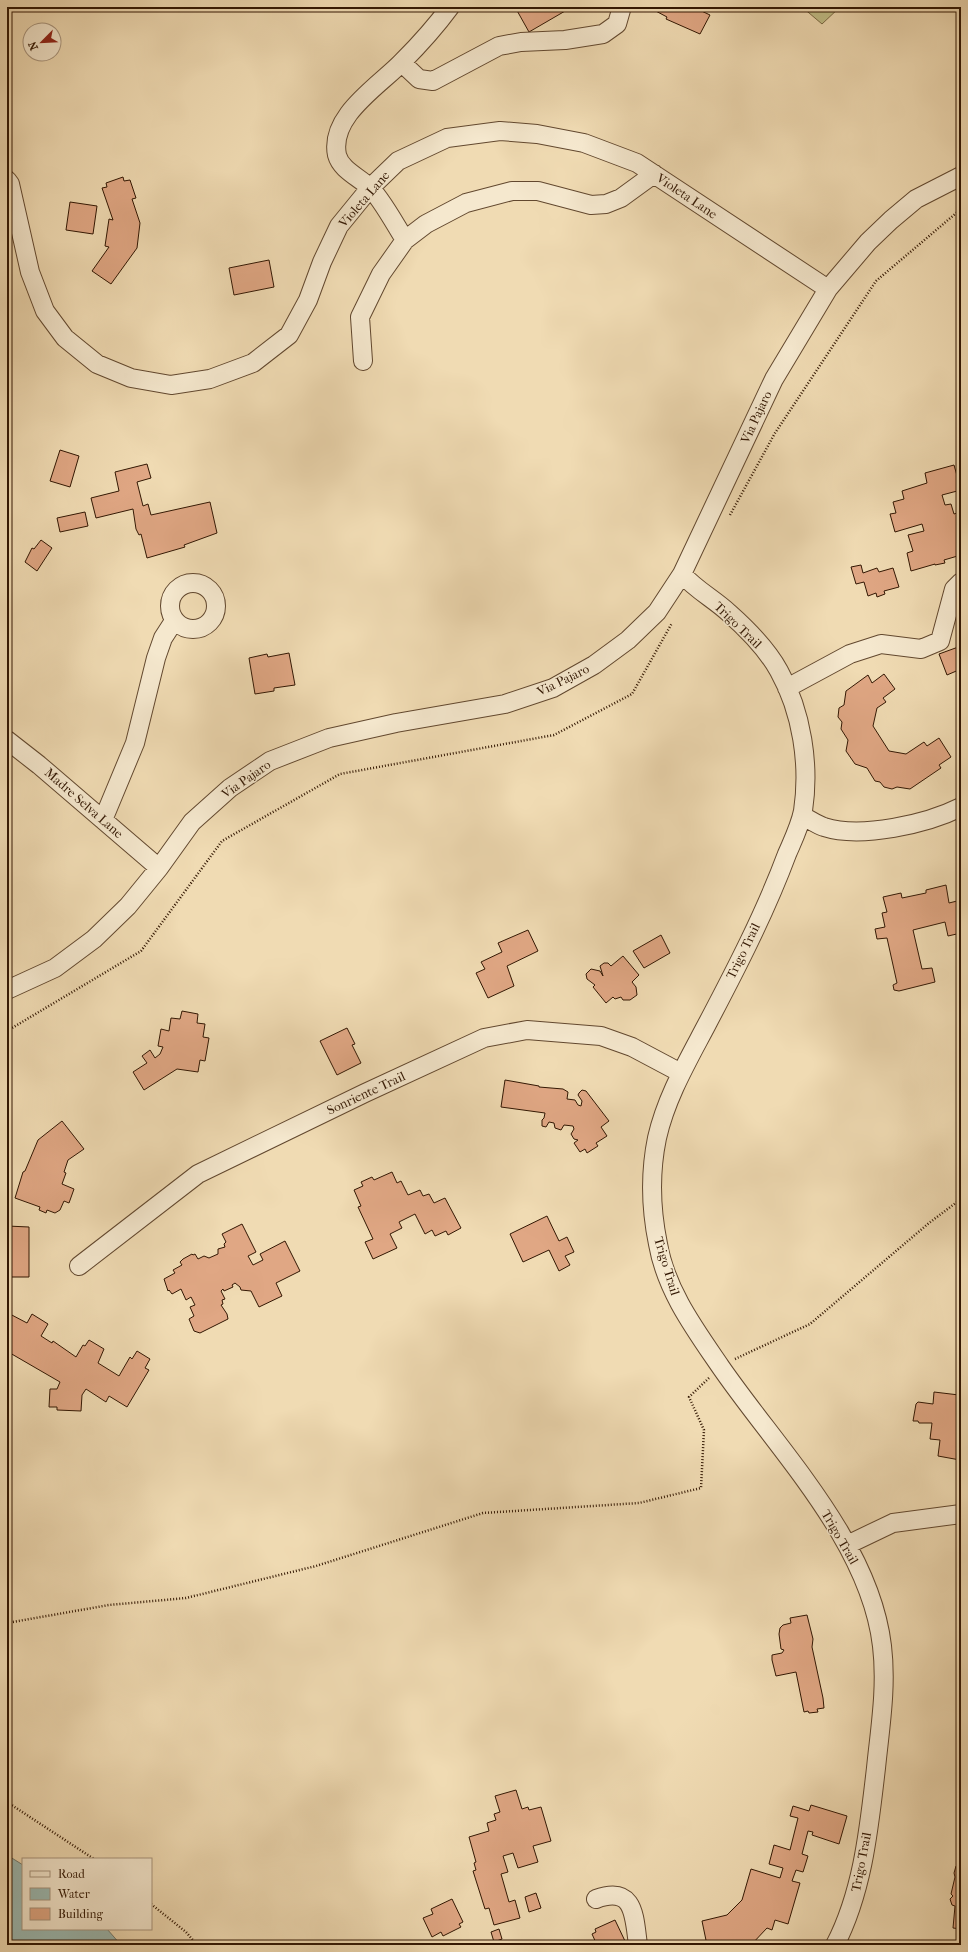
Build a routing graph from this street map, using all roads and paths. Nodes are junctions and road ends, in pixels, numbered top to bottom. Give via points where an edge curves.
1 (450, 7) edge
2 (621, 10) dead end
3 (402, 62) junction
4 (654, 174) junction
5 (961, 176) edge
6 (7, 180) edge
7 (370, 188) junction
8 (961, 209) edge
9 (405, 240) junction
10 (828, 289) junction
11 (363, 361) dead end
12 (730, 516) dead end
13 (682, 574) junction
14 (961, 582) edge
15 (674, 620) dead end
16 (174, 621) dead end
17 (787, 688) junction
18 (7, 740) edge
19 (961, 807) edge
20 (802, 816) junction
21 (103, 820) junction
22 (159, 868) junction
23 (7, 990) edge
24 (7, 1031) edge
25 (681, 1073) junction
26 (961, 1199) edge
27 (79, 1266) dead end
28 (720, 1366) junction
29 (961, 1514) edge
30 (847, 1545) junction
31 (7, 1623) edge
32 (7, 1802) edge
33 (92, 1858) edge
34 (596, 1899) dead end
35 (152, 1905) edge
36 (197, 1945) edge
37 (638, 1945) edge
38 (835, 1945) edge

1 - 3 street
2 - 3 street via 617,24 603,34 499,46 433,81 419,79
3 - 7 street via 346,116 337,137 337,156 345,168
4 - 7 street, Violeta Lane via 637,163 584,143 537,134 500,131 447,138 398,161
4 - 9 street via 621,198 606,204 591,205 538,191 512,191 466,203 426,224
4 - 10 street, Violeta Lane
5 - 10 street, Via Pajaro via 916,199 891,220 868,242
6 - 7 street, Violeta Lane via 20,223 30,272 45,311 65,338 97,364 131,378 171,385 210,379 253,363 289,335 308,300 339,226
7 - 9 street
8 - 12 path via 876,281 775,433
9 - 11 street via 381,274 360,317
10 - 13 street, Via Pajaro via 774,379
13 - 17 street, Trigo Trail via 692,586 728,612 758,642 777,668
13 - 22 street, Via Pajaro via 657,612 628,640 594,665 553,688 505,704 396,723 329,738 270,760 230,788 192,822
14 - 17 street via 954,589 940,641 921,649 881,644 850,654
15 - 24 path via 632,694 554,735 340,774 222,841 141,951
16 - 21 street via 163,638 135,743
17 - 20 street, Trigo Trail via 795,706 805,765
18 - 21 street, Madre Selva Lane
19 - 20 street via 946,815 920,822 897,828 873,830 824,827
20 - 25 street, Trigo Trail via 776,885
21 - 22 street, Madre Selva Lane
22 - 23 street, Via Pajaro via 128,906 94,939 55,968
25 - 27 street, Sonriente Trail via 632,1047 601,1036 527,1030 484,1038 198,1174
25 - 28 street, Trigo Trail via 667,1103 656,1145 653,1206 658,1246 672,1289 687,1318
26 - 28 path via 810,1324
28 - 30 street, Trigo Trail via 815,1496
28 - 31 path via 689,1397 704,1430 701,1488 639,1503 483,1513 316,1566 186,1598 109,1605
29 - 30 street via 893,1523
30 - 38 street, Trigo Trail via 872,1597 879,1623 883,1649 884,1696 861,1874 849,1915
32 - 33 path
34 - 37 street via 613,1894 626,1900 631,1907
35 - 36 path via 186,1932

